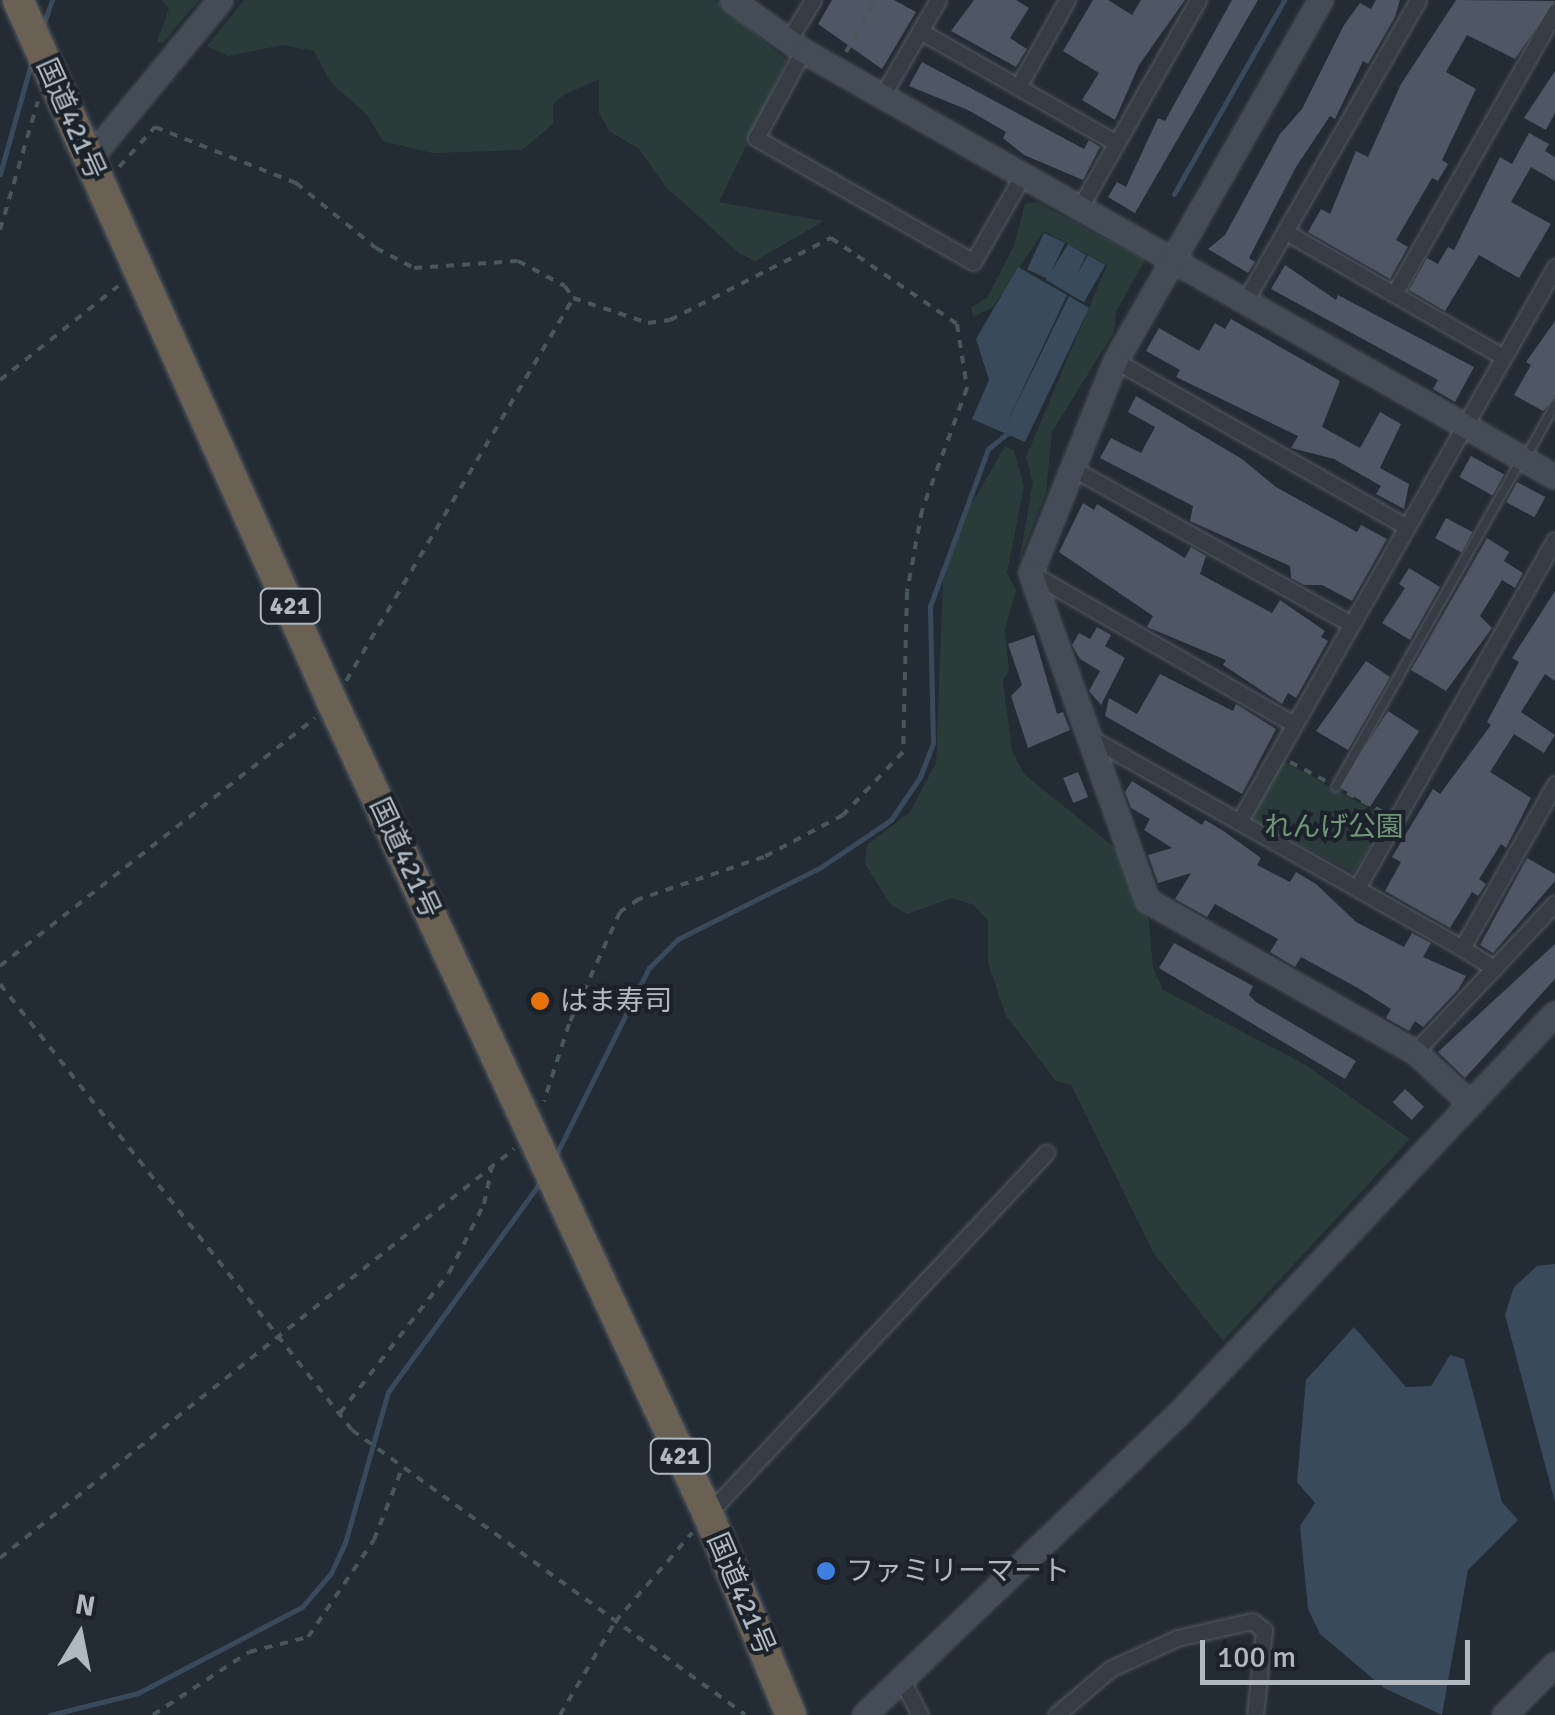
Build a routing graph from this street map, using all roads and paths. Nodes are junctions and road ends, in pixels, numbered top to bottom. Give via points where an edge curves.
1 (18, 0) edge
2 (222, 0) edge
3 (732, 0) edge
4 (812, 0) edge
5 (876, 0) edge
6 (938, 0) edge
7 (1067, 0) edge
8 (1198, 0) edge
9 (1321, 0) edge
10 (1418, 0) edge
11 (1555, 12) edge
12 (920, 31) junction
13 (796, 46) junction
14 (843, 57) dead end
15 (48, 66) junction
16 (1018, 87) junction
17 (882, 96) junction
18 (1116, 143) junction
19 (89, 160) junction
20 (1022, 175) junction
21 (106, 200) junction
22 (1080, 207) junction
23 (0, 230) edge
24 (1286, 232) junction
25 (1174, 260) junction
26 (1555, 267) edge
27 (138, 270) junction
28 (1394, 294) junction
29 (573, 298) junction
30 (1246, 302) junction
31 (1504, 357) junction
32 (1116, 361) junction
33 (0, 380) edge
34 (1555, 405) edge
35 (1463, 426) junction
36 (1527, 453) junction
37 (1072, 468) junction
38 (1555, 476) edge
39 (1406, 527) junction
40 (1555, 540) edge
41 (1031, 573) junction
42 (1350, 624) junction
43 (332, 704) junction
44 (1294, 724) junction
45 (1091, 738) junction
46 (1555, 784) edge
47 (1336, 787) dead end
48 (1239, 822) junction
49 (1356, 888) junction
50 (1555, 903) edge
51 (1462, 948) junction
52 (0, 966) edge
53 (1494, 968) junction
54 (0, 984) edge
55 (1555, 1014) edge
56 (1415, 1052) junction
57 (1470, 1104) junction
58 (537, 1142) junction
59 (1046, 1153) dead end
60 (492, 1165) junction
61 (278, 1334) junction
62 (340, 1414) junction
63 (403, 1466) junction
64 (708, 1514) junction
65 (0, 1558) edge
66 (614, 1622) junction
67 (1555, 1665) edge
68 (902, 1680) junction
69 (154, 1715) edge
70 (560, 1715) edge
71 (745, 1715) edge
72 (791, 1715) edge
73 (865, 1715) edge
74 (920, 1715) edge
75 (1056, 1715) edge
76 (1255, 1715) edge
77 (1505, 1715) edge

1 - 15 highway, 国道421号 / 421
2 - 19 street
3 - 13 street
4 - 13 street
5 - 14 path
6 - 12 street
7 - 16 street
8 - 18 street
9 - 25 street
10 - 24 street
11 - 28 street
12 - 16 street
12 - 17 street
13 - 17 street
13 - 20 street via 756,138 973,262
15 - 19 highway, 国道421号 / 421
15 - 23 path
16 - 18 street
17 - 20 street
18 - 22 street
19 - 21 highway, 国道421号 / 421
20 - 22 street
21 - 27 highway, 国道421号 / 421
21 - 29 path via 124,159 155,128 296,183 376,248 414,268 518,261 565,286
22 - 25 street
24 - 28 street
24 - 30 street
25 - 30 street
25 - 32 street
26 - 31 street
27 - 33 path
27 - 43 highway, 国道421号 / 421
28 - 31 street
29 - 43 path
29 - 58 path via 620,318 670,320 831,238 957,324 968,372 922,510 907,592 903,752 843,816 764,857 639,898 620,912 569,1024
30 - 35 street
31 - 35 street
32 - 37 street
32 - 39 street
34 - 36 lane
35 - 36 street
35 - 39 street
36 - 38 street
36 - 47 lane
37 - 41 street
37 - 42 street
39 - 42 street
40 - 49 street
41 - 44 street
41 - 45 street
42 - 44 street
43 - 52 path
43 - 58 highway, 国道421号 / 421
44 - 48 street
45 - 48 street
45 - 56 street via 1148,901
46 - 51 street
48 - 49 street
49 - 51 street
50 - 53 street
51 - 53 street
53 - 56 street
54 - 61 path
55 - 57 street
56 - 57 street
57 - 68 street via 1176,1416
58 - 60 path
58 - 64 highway, 国道421号 / 421
59 - 64 street
60 - 61 path
60 - 62 path via 484,1204 449,1273
61 - 62 path
61 - 65 path
62 - 63 path
63 - 66 path
63 - 69 path via 374,1540 308,1637 249,1652
64 - 66 path
64 - 72 highway, 国道421号 / 421
66 - 70 path
66 - 71 path
67 - 77 street
68 - 73 street
68 - 74 street
75 - 76 street via 1110,1669 1177,1638 1252,1621 1264,1630

